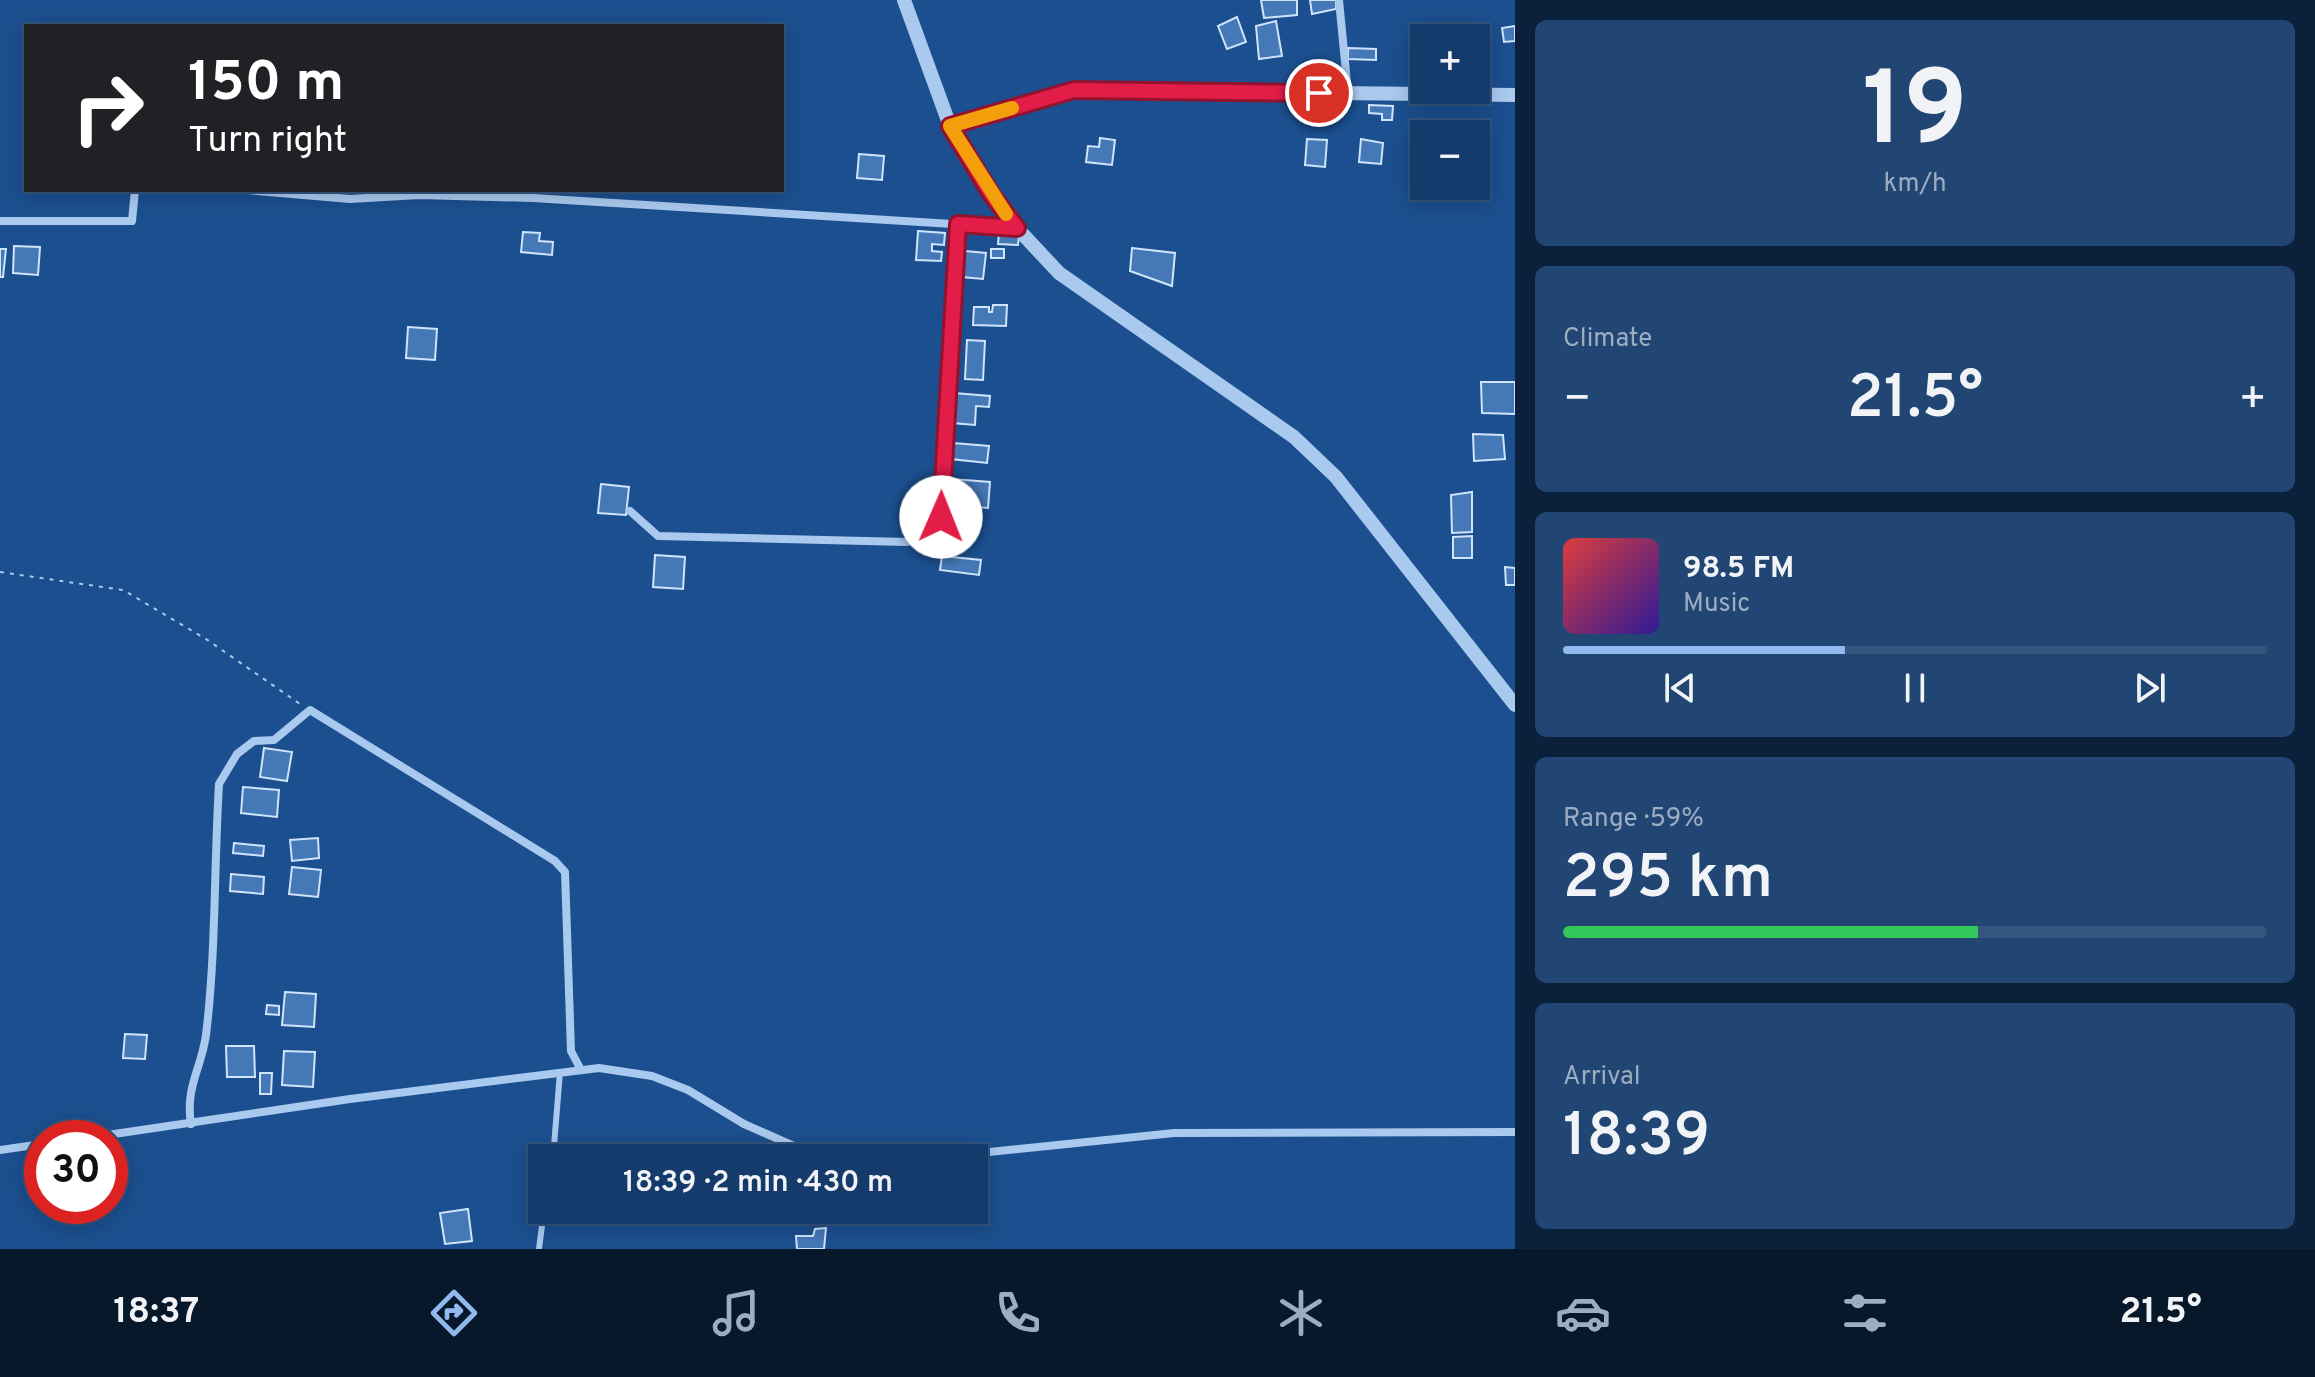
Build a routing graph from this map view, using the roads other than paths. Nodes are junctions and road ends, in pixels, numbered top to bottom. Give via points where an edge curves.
1 (904, 0) edge
2 (1339, 0) edge
3 (1348, 93) junction
4 (1515, 95) edge
5 (950, 126) junction
6 (135, 192) edge
7 (270, 192) edge
8 (0, 221) edge
9 (958, 224) junction
10 (1017, 228) junction
11 (630, 511) dead end
12 (1515, 705) edge
13 (581, 1070) junction
14 (560, 1072) junction
15 (191, 1124) junction
16 (128, 1132) edge
17 (1515, 1132) edge
18 (554, 1144) edge
19 (24, 1147) edge
20 (0, 1150) edge
21 (542, 1224) edge
22 (539, 1249) edge

1 - 5 street
2 - 3 street
3 - 4 street
3 - 5 street via 1074,90
5 - 10 street
6 - 8 street via 132,221
7 - 9 street via 350,199 533,198
9 - 10 street
9 - 11 street via 941,517 929,531 907,542 658,536
10 - 12 street via 1059,273 1305,447 1336,477
13 - 14 street
13 - 15 street via 571,1051 565,872 310,710 274,740 254,741 237,754 219,784 205,1037 190,1084
13 - 17 street via 652,1076 688,1090 744,1124 832,1157 951,1156 1174,1133
14 - 15 street
14 - 18 lane
15 - 16 street
19 - 20 street
21 - 22 lane

